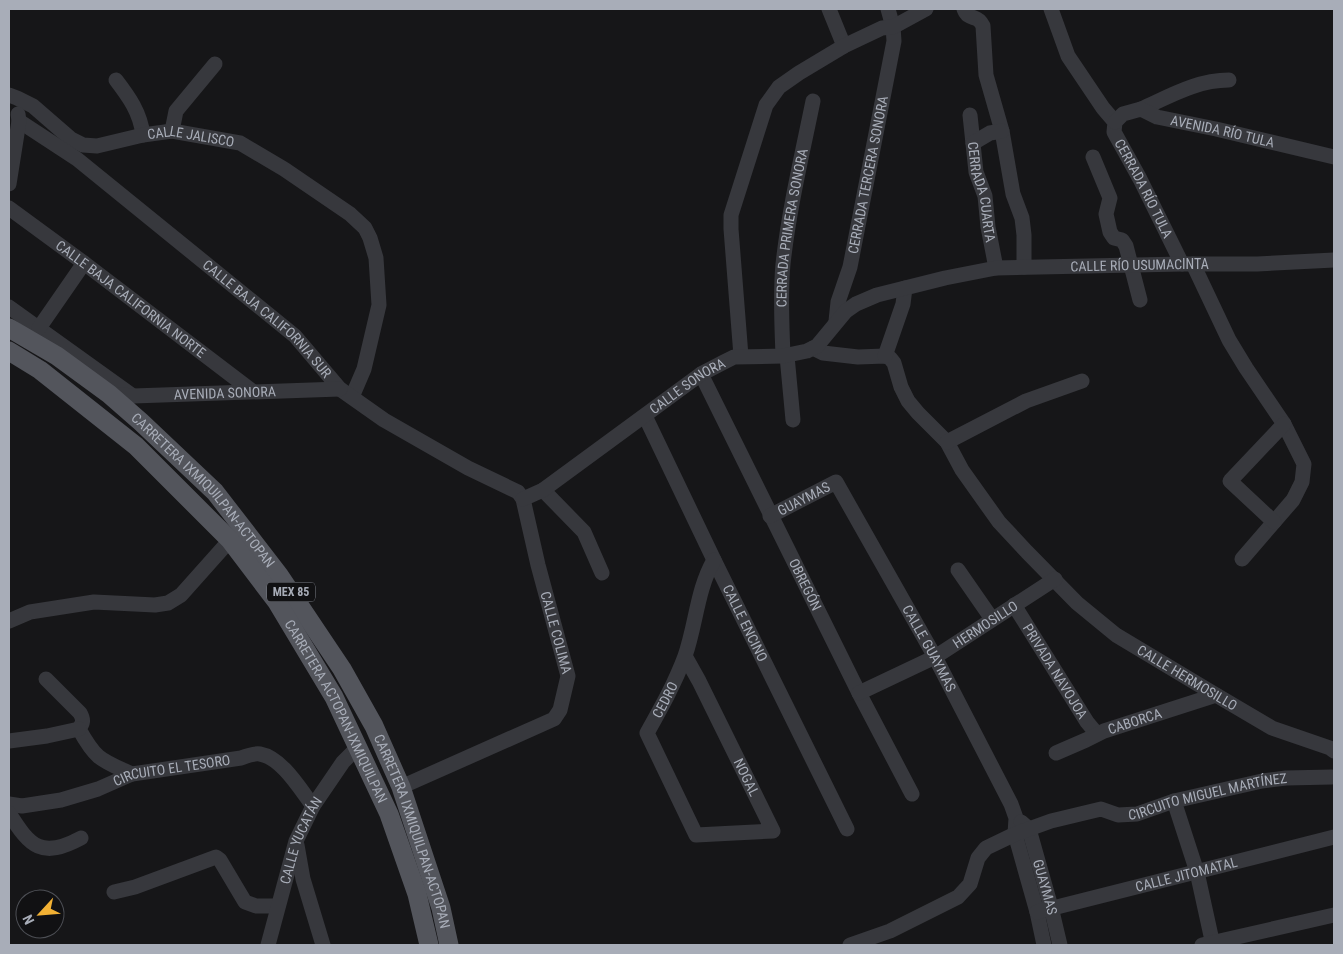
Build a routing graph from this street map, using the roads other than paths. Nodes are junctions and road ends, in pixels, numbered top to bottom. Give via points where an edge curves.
1 (829, 9) edge
2 (888, 9) edge
3 (926, 9) edge
4 (964, 9) edge
5 (1051, 9) edge
6 (893, 28) junction
7 (844, 46) junction
8 (215, 64) dead end
9 (116, 80) dead end
10 (1229, 80) dead end
11 (13, 96) edge
12 (813, 101) dead end
13 (1141, 109) junction
14 (970, 115) dead end
15 (19, 121) junction
16 (1115, 122) junction
17 (172, 131) junction
18 (1002, 131) junction
19 (144, 134) junction
20 (973, 143) junction
21 (1093, 157) dead end
22 (1334, 157) edge
23 (9, 184) edge
24 (9, 208) edge
25 (1334, 260) edge
26 (84, 263) junction
27 (1188, 264) junction
28 (1130, 266) junction
29 (1024, 267) junction
30 (996, 268) junction
31 (905, 288) junction
32 (1140, 300) dead end
33 (9, 306) edge
34 (836, 321) junction
35 (9, 328) edge
36 (39, 328) junction
37 (813, 348) junction
38 (9, 352) edge
39 (741, 356) junction
40 (785, 356) junction
41 (887, 357) junction
42 (701, 374) junction
43 (1082, 381) dead end
44 (252, 391) junction
45 (346, 392) junction
46 (109, 394) junction
47 (133, 396) junction
48 (645, 416) junction
49 (793, 420) dead end
50 (1284, 424) junction
51 (947, 442) junction
52 (836, 482) joint
53 (543, 490) junction
54 (523, 499) junction
55 (770, 516) junction
56 (1274, 522) junction
57 (230, 540) junction
58 (1242, 559) dead end
59 (714, 560) junction
60 (958, 570) dead end
61 (602, 573) dead end
62 (1055, 579) junction
63 (1014, 605) junction
64 (992, 619) junction
65 (9, 621) edge
66 (685, 656) junction
67 (935, 657) junction
68 (46, 679) dead end
69 (859, 693) junction
70 (1216, 696) junction
71 (79, 729) junction
72 (1097, 734) junction
73 (9, 741) edge
74 (358, 747) junction
75 (1334, 752) edge
76 (1056, 753) dead end
77 (132, 774) junction
78 (1334, 777) edge
79 (401, 787) junction
80 (912, 794) dead end
81 (1174, 801) junction
82 (9, 804) edge
83 (313, 806) junction
84 (9, 813) edge
85 (848, 829) dead end
86 (1022, 831) junction
87 (696, 835) joint
88 (1334, 836) edge
89 (81, 838) dead end
90 (296, 841) junction
91 (1197, 872) junction
92 (114, 892) dead end
93 (277, 906) junction
94 (1044, 909) junction
95 (1334, 915) edge
96 (890, 931) junction
97 (1209, 944) edge
98 (268, 945) edge
99 (323, 945) edge
100 (429, 945) edge
101 (449, 945) edge
102 (850, 945) edge
103 (884, 945) edge
104 (1044, 945) edge
105 (1060, 945) edge

1 - 7 street
2 - 6 street, CERRADA TERCERA SONORA
3 - 6 street
4 - 18 street via 970,17 980,19 983,26 986,75
5 - 16 street, CERRADA RÍO TULA via 1068,56
6 - 7 street via 882,28
6 - 34 street, CERRADA TERCERA SONORA via 894,40 873,154
7 - 39 street via 779,87 766,105 731,215
8 - 17 street via 176,111
9 - 19 street via 135,105
10 - 13 street via 1198,84
11 - 15 street
11 - 19 street, CALLE JALISCO via 33,106 71,139 83,145 97,146
12 - 40 street, CERRADA PRIMERA SONORA via 783,265 781,309
13 - 16 street via 1123,114
13 - 22 street, AVENIDA RÍO TULA via 1157,118
14 - 20 street, CERRADA CUARTA
15 - 23 street
15 - 45 street, CALLE BAJA CALIFORNIA SUR via 78,159 295,336
16 - 27 street, CERRADA RÍO TULA via 1114,132
17 - 19 street, CALLE JALISCO
17 - 45 street, CALLE JALISCO via 240,143 284,169 365,228 376,258 379,305 364,369
18 - 20 street
18 - 29 street via 1013,194 1022,218
20 - 30 street, CERRADA CUARTA
21 - 28 street via 1110,198 1106,214 1110,232 1114,238 1124,242
24 - 26 street, CALLE BAJA CALIFORNIA NORTE
25 - 27 street, CALLE RÍO USUMACINTA
26 - 36 street
26 - 44 street, CALLE BAJA CALIFORNIA NORTE
27 - 28 street, CALLE RÍO USUMACINTA
27 - 50 street, CERRADA RÍO TULA via 1229,340
28 - 29 street, CALLE RÍO USUMACINTA
28 - 32 street
29 - 30 street, CALLE RÍO USUMACINTA
30 - 31 street, CALLE RÍO USUMACINTA
31 - 34 street via 856,304
31 - 41 street
33 - 36 street
34 - 37 street
35 - 46 main road, CARRETERA IXMIQUILPAN-ACTOPAN / MEX 85 via 57,356
36 - 47 street
37 - 40 street, CALLE SONORA
37 - 41 street via 823,353
38 - 57 main road, CARRETERA ACTOPAN-IXMIQUILPAN / MEX 85 via 40,370 136,446
39 - 40 street, CALLE SONORA
39 - 42 street, CALLE SONORA
40 - 49 street, CERRADA PRIMERA SONORA
41 - 51 street, CALLE HERMOSILLO via 894,363 908,401
42 - 48 street, CALLE SONORA
42 - 55 street, OBREGÓN
43 - 51 street via 1026,401
44 - 45 street, AVENIDA SONORA
44 - 47 street, AVENIDA SONORA
45 - 54 street, CALLE BAJA CALIFORNIA SUR via 468,468 518,492
46 - 47 street, AVENIDA SONORA
46 - 79 main road, CARRETERA IXMIQUILPAN-ACTOPAN / MEX 85 via 215,492 278,574 342,669 374,726
48 - 53 street, CALLE SONORA
48 - 59 street, CALLE ENCINO
50 - 56 street, CERRADA RÍO TULA via 1304,464 1302,482 1293,500
50 - 56 street via 1230,481
51 - 62 street, CALLE HERMOSILLO via 962,470 999,522
52 - 55 street, GUAYMAS
52 - 67 street, CALLE GUAYMAS
53 - 54 street, CALLE SONORA
53 - 61 street via 584,532
54 - 79 street, CALLE COLIMA via 568,676 560,710 554,718
55 - 69 street, OBREGÓN
56 - 58 street, CERRADA RÍO TULA
57 - 65 street via 181,595 168,603 94,602 30,612
57 - 74 main road, CARRETERA ACTOPAN-IXMIQUILPAN / MEX 85 via 277,602 334,697
59 - 66 street, CEDRO via 706,573
59 - 85 street, CALLE ENCINO
60 - 64 street
62 - 63 street, HERMOSILLO
62 - 70 street, CALLE HERMOSILLO via 1077,603 1116,634
63 - 64 street, HERMOSILLO
63 - 72 street, PRIVADA NAVOJOA
64 - 67 street, HERMOSILLO
66 - 87 street, CEDRO via 647,733
66 - 87 street, NOGAL via 773,831
67 - 69 street, HERMOSILLO
67 - 86 street, CALLE GUAYMAS
68 - 71 street via 80,713 83,723
69 - 80 street, OBREGÓN
70 - 72 street, CABORCA
70 - 75 street, CALLE HERMOSILLO via 1272,728
71 - 73 street
71 - 77 street via 89,748 100,759
72 - 76 street, CABORCA
74 - 83 street, CALLE YUCATÁN via 343,762
74 - 100 main road, CARRETERA ACTOPAN-IXMIQUILPAN / MEX 85 via 389,814 418,894
77 - 82 street, CIRCUITO EL TESORO via 61,800 22,806
77 - 83 street, CIRCUITO EL TESORO via 258,753 280,764
78 - 81 street, CIRCUITO MIGUEL MARTÍNEZ via 1270,780
79 - 101 main road, CARRETERA IXMIQUILPAN-ACTOPAN / MEX 85 via 441,908
81 - 86 street, CIRCUITO MIGUEL MARTÍNEZ via 1137,814 1118,815 1101,809 1089,811
81 - 91 street
83 - 90 street, CALLE YUCATÁN
84 - 89 street via 23,835 48,849 66,846
86 - 94 street, GUAYMAS
86 - 96 street, CIRCUITO MIGUEL MARTÍNEZ via 986,848 978,858 970,884 958,897
88 - 91 street, CALLE JITOMATAL
90 - 93 street, CALLE YUCATÁN
90 - 99 street
91 - 94 street, CALLE JITOMATAL
91 - 97 street
92 - 93 street via 216,857 245,902 256,906
93 - 98 street, CALLE YUCATÁN
94 - 104 street, GUAYMAS
94 - 105 street, GUAYMAS
95 - 97 street
96 - 102 street, CIRCUITO MIGUEL MARTÍNEZ
96 - 103 street

